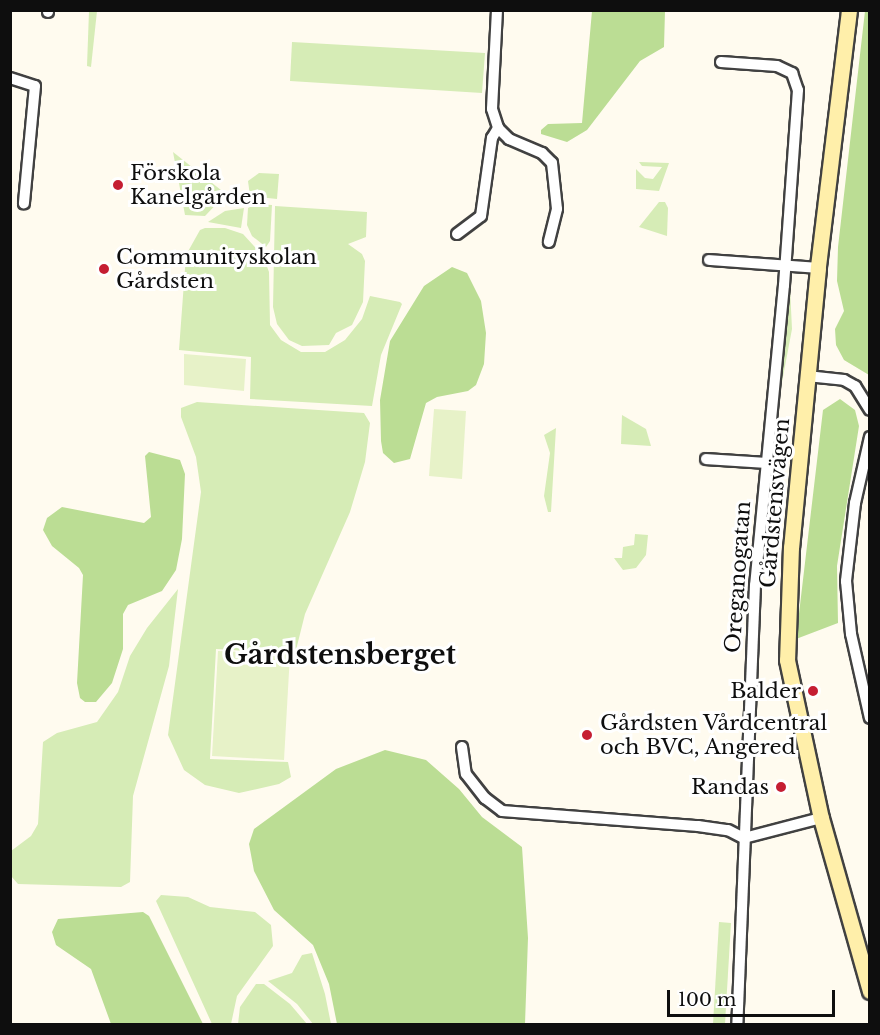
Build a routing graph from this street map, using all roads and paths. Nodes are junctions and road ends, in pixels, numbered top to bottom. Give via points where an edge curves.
1 (497, 10) edge
2 (849, 10) edge
3 (721, 62) dead end
4 (10, 78) edge
5 (498, 128) junction
6 (24, 203) dead end
7 (457, 234) dead end
8 (549, 242) dead end
9 (710, 260) dead end
10 (786, 266) junction
11 (818, 268) junction
12 (807, 376) junction
13 (870, 410) edge
14 (870, 437) edge
15 (706, 459) dead end
16 (766, 463) junction
17 (870, 718) edge
18 (462, 747) dead end
19 (821, 818) junction
20 (744, 838) junction
21 (870, 991) edge
22 (737, 1024) edge

1 - 5 street via 491,98
2 - 11 street, Gårdstensvägen
3 - 10 street, Oreganogatan via 777,66 792,73 796,81
4 - 6 street via 35,86
5 - 7 street via 492,138 482,216
5 - 8 street via 509,139 542,153 552,163 557,209
9 - 10 street
10 - 11 street
10 - 16 street, Oreganogatan
11 - 12 street, Gårdstensvägen
12 - 13 street via 844,380 855,386
12 - 19 street, Gårdstensvägen via 791,547 787,660
14 - 17 street via 855,503 846,580 852,645
15 - 16 street
16 - 20 street, Oreganogatan via 755,596
18 - 20 street via 465,774 502,811 728,830
19 - 20 street
19 - 21 street, Gårdstensvägen
20 - 22 street, Oreganogatan

